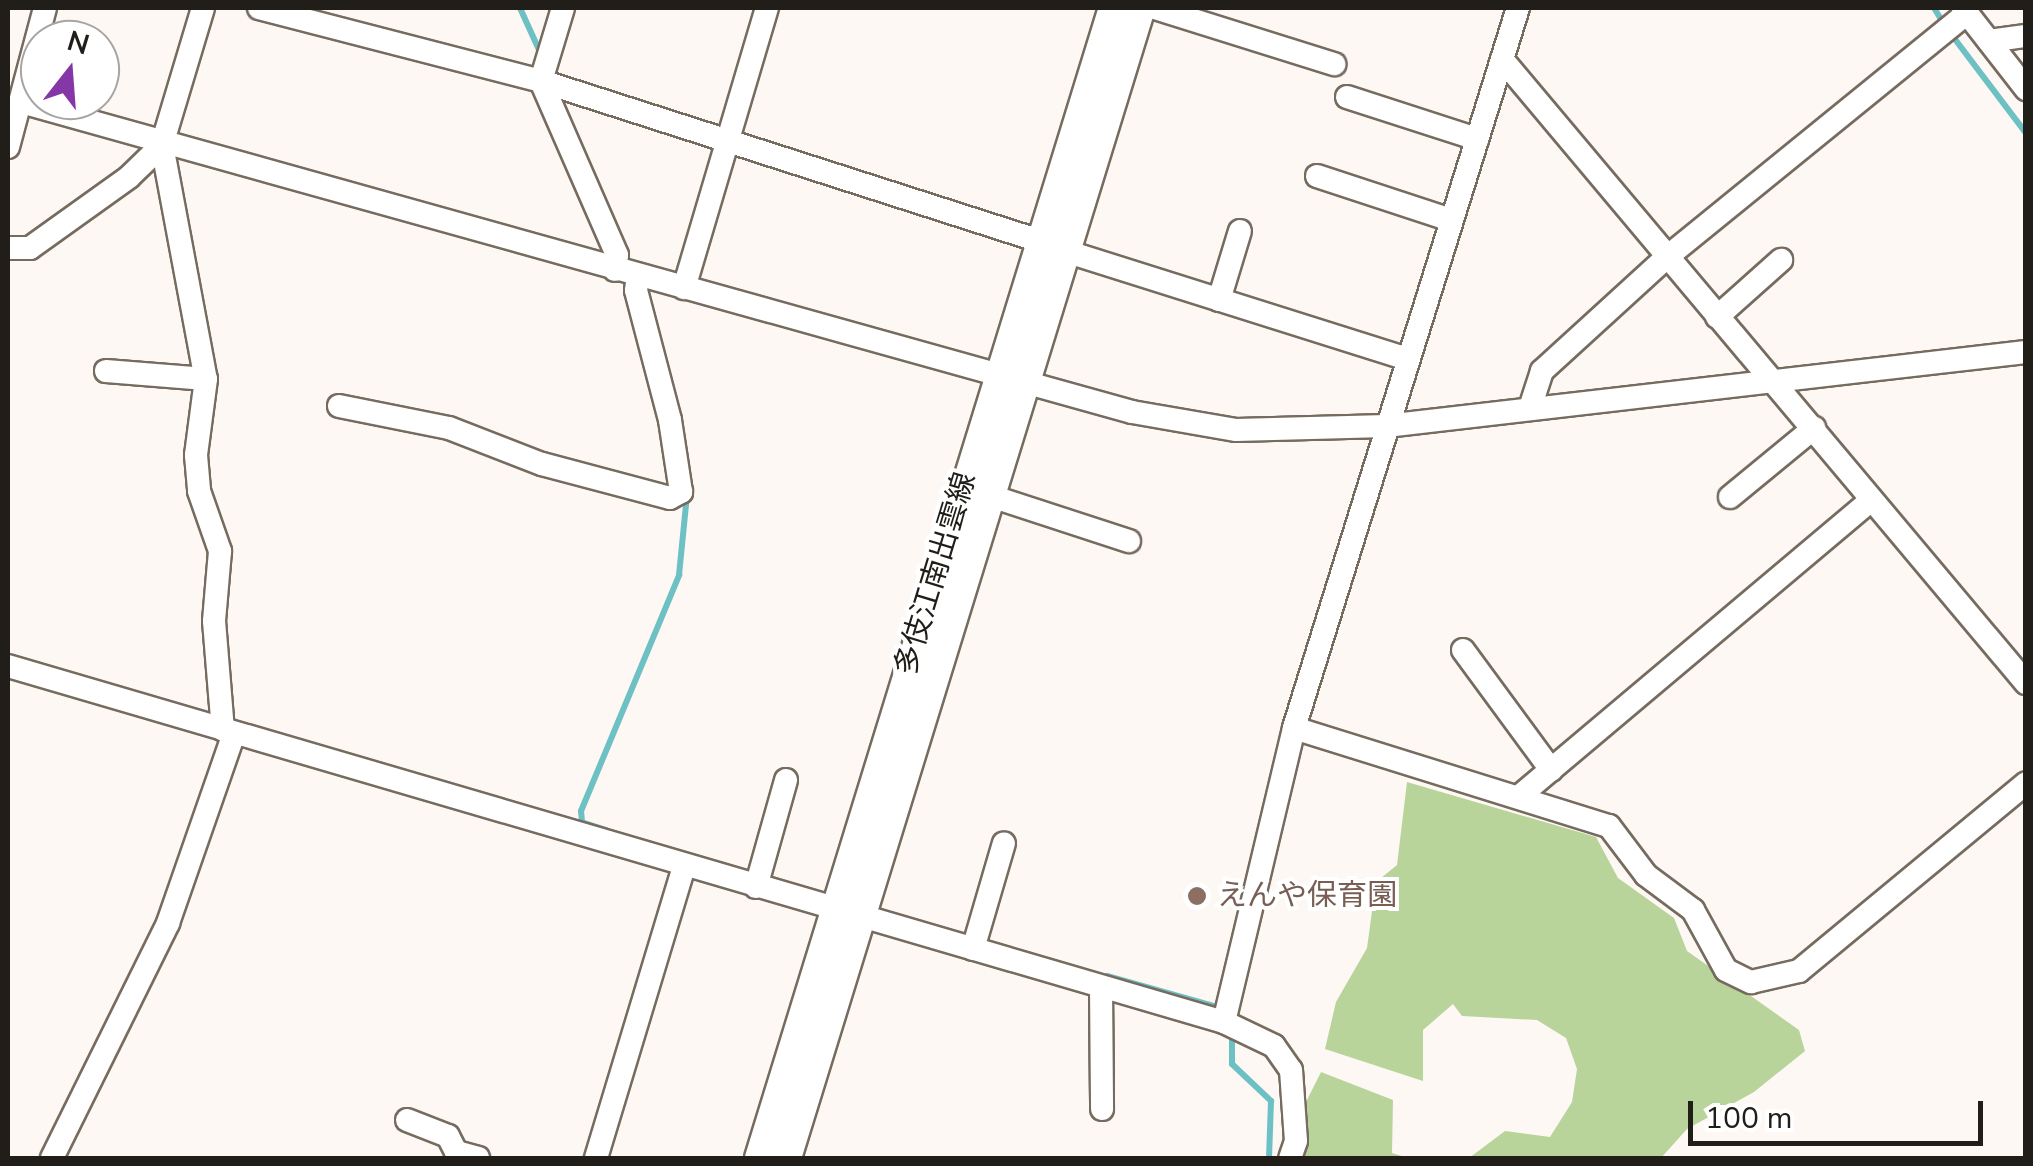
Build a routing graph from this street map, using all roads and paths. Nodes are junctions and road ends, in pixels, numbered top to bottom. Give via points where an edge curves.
1 (203, 8) edge
2 (259, 8) edge
3 (563, 8) edge
4 (767, 8) edge
5 (1113, 8) edge
6 (1141, 8) edge
7 (1155, 8) edge
8 (1518, 8) edge
9 (1965, 10) edge
10 (2026, 36) edge
11 (1988, 41) junction
12 (1502, 59) junction
13 (1334, 64) dead end
14 (541, 80) junction
15 (2026, 89) edge
16 (1347, 96) dead end
17 (20, 105) edge
18 (80, 120) edge
19 (1477, 139) junction
20 (726, 143) junction
21 (162, 145) junction
22 (8, 147) edge
23 (1317, 176) dead end
24 (1452, 220) junction
25 (1240, 230) dead end
26 (1052, 246) junction
27 (8, 248) edge
28 (1667, 257) junction
29 (1781, 260) dead end
30 (627, 273) junction
31 (684, 288) junction
32 (1219, 300) junction
33 (1717, 317) junction
34 (2026, 352) edge
35 (1408, 359) junction
36 (106, 371) dead end
37 (1014, 377) junction
38 (206, 380) junction
39 (1770, 382) junction
40 (339, 406) dead end
41 (1530, 408) junction
42 (1386, 426) junction
43 (1814, 428) junction
44 (994, 497) junction
45 (1730, 498) dead end
46 (1870, 501) junction
47 (1129, 541) dead end
48 (1463, 650) dead end
49 (8, 666) edge
50 (2026, 683) edge
51 (1294, 728) junction
52 (228, 732) junction
53 (1551, 770) junction
54 (786, 780) dead end
55 (2026, 783) edge
56 (1522, 794) junction
57 (1004, 842) dead end
58 (684, 866) junction
59 (756, 887) junction
60 (852, 914) junction
61 (973, 950) junction
62 (1101, 987) junction
63 (1224, 1022) junction
64 (1102, 1109) dead end
65 (407, 1120) dead end
66 (52, 1158) edge
67 (478, 1158) edge
68 (596, 1158) edge
69 (759, 1158) edge
70 (787, 1158) edge
71 (1290, 1158) edge

1 - 21 street
2 - 14 street
3 - 14 street
4 - 20 street
5 - 26 main road, 多伎江南出雲線
6 - 26 main road, 多伎江南出雲線
7 - 13 street
8 - 12 street
9 - 11 street
9 - 28 street
10 - 11 street
11 - 15 street
12 - 19 street
12 - 28 street
14 - 20 street
14 - 30 street
16 - 19 street
17 - 22 street
18 - 21 street
19 - 24 street
20 - 26 street
20 - 31 street
21 - 27 street via 30,248
21 - 30 street
21 - 38 street
23 - 24 street
24 - 35 street
25 - 32 street
26 - 32 street
26 - 37 main road, 多伎江南出雲線
28 - 33 street
28 - 41 street via 1542,370
29 - 33 street
30 - 31 street
30 - 40 street via 681,492 670,498 542,464 449,428
31 - 37 street
32 - 35 street
33 - 39 street
34 - 39 street
35 - 42 street
36 - 38 street
37 - 42 street via 1132,412 1236,430
37 - 44 main road, 多伎江南出雲線
37 - 60 main road, 多伎江南出雲線
38 - 52 street via 196,456 199,491 220,551 214,621
39 - 41 street
39 - 43 street
41 - 42 street
42 - 51 street
43 - 45 street
43 - 46 street
44 - 47 street
44 - 60 main road, 多伎江南出雲線
46 - 50 street
46 - 53 street
48 - 53 street
49 - 52 street
51 - 56 street
51 - 63 street
52 - 58 street
52 - 66 street via 168,922
53 - 56 street
54 - 59 street
55 - 56 street via 1799,971 1751,982 1726,970 1693,910 1646,875 1608,826
57 - 61 street
58 - 59 street
58 - 68 street
59 - 60 street
60 - 61 street
60 - 69 main road, 多伎江南出雲線
60 - 70 main road, 多伎江南出雲線
61 - 62 street
62 - 63 street
62 - 64 street
63 - 71 street via 1274,1046 1291,1070 1296,1141
65 - 67 street via 448,1136 456,1152

